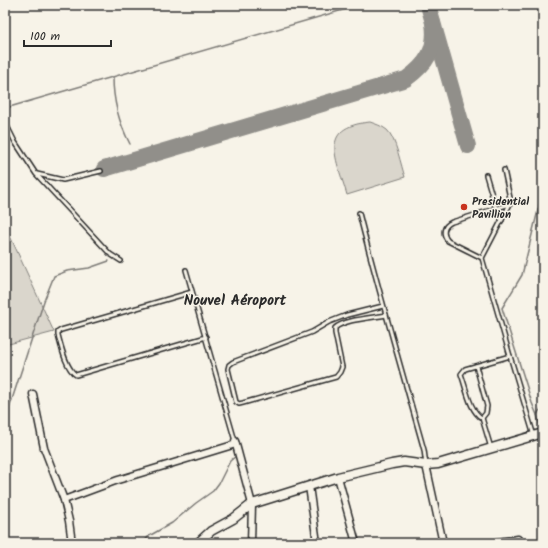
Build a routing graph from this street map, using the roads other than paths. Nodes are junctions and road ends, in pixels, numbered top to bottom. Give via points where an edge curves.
1 (5, 122) edge
2 (504, 170) dead end
3 (101, 171) dead end
4 (36, 174) junction
5 (486, 175) dead end
6 (510, 204) junction
7 (496, 209) junction
8 (359, 214) dead end
9 (502, 220) junction
10 (482, 258) junction
11 (121, 261) dead end
12 (186, 270) dead end
13 (192, 292) junction
14 (383, 306) junction
15 (386, 316) junction
16 (206, 337) junction
17 (510, 356) junction
18 (476, 366) junction
19 (33, 394) dead end
20 (482, 418) junction
21 (543, 434) edge
22 (534, 436) junction
23 (236, 442) junction
24 (491, 448) junction
25 (426, 465) junction
26 (338, 477) junction
27 (309, 486) junction
28 (64, 500) junction
29 (252, 504) junction
30 (518, 539) dead end
31 (317, 542) edge
32 (72, 543) edge
33 (198, 543) edge
34 (251, 543) edge
35 (308, 543) edge
36 (356, 543) edge
37 (443, 543) edge
38 (491, 543) edge

1 - 4 lane
2 - 6 lane
3 - 4 lane via 63,180
4 - 11 lane via 110,254
5 - 7 lane
6 - 7 lane
6 - 9 lane
7 - 9 lane
7 - 10 lane via 452,222 444,229 444,236 448,240
8 - 14 lane
9 - 10 lane
10 - 17 lane
12 - 13 lane
13 - 16 lane
13 - 16 lane via 61,330 58,335 66,361 76,375
14 - 15 lane
14 - 15 lane via 347,315 312,332 233,362 228,369 236,402 243,404 336,376 342,367 335,328 347,322
15 - 25 lane via 422,442
16 - 23 lane
17 - 18 lane
17 - 22 lane
18 - 20 lane via 487,406
18 - 20 lane via 465,369 461,374 473,410
19 - 28 street via 44,448
20 - 24 lane
21 - 22 street
22 - 24 street
23 - 28 street
23 - 29 street
24 - 25 street via 438,464
25 - 26 street via 404,462
25 - 37 street
26 - 27 street
26 - 36 street
27 - 29 street
27 - 31 street
28 - 32 street
29 - 33 street via 234,519 211,531
29 - 34 street
30 - 38 street
31 - 35 street

